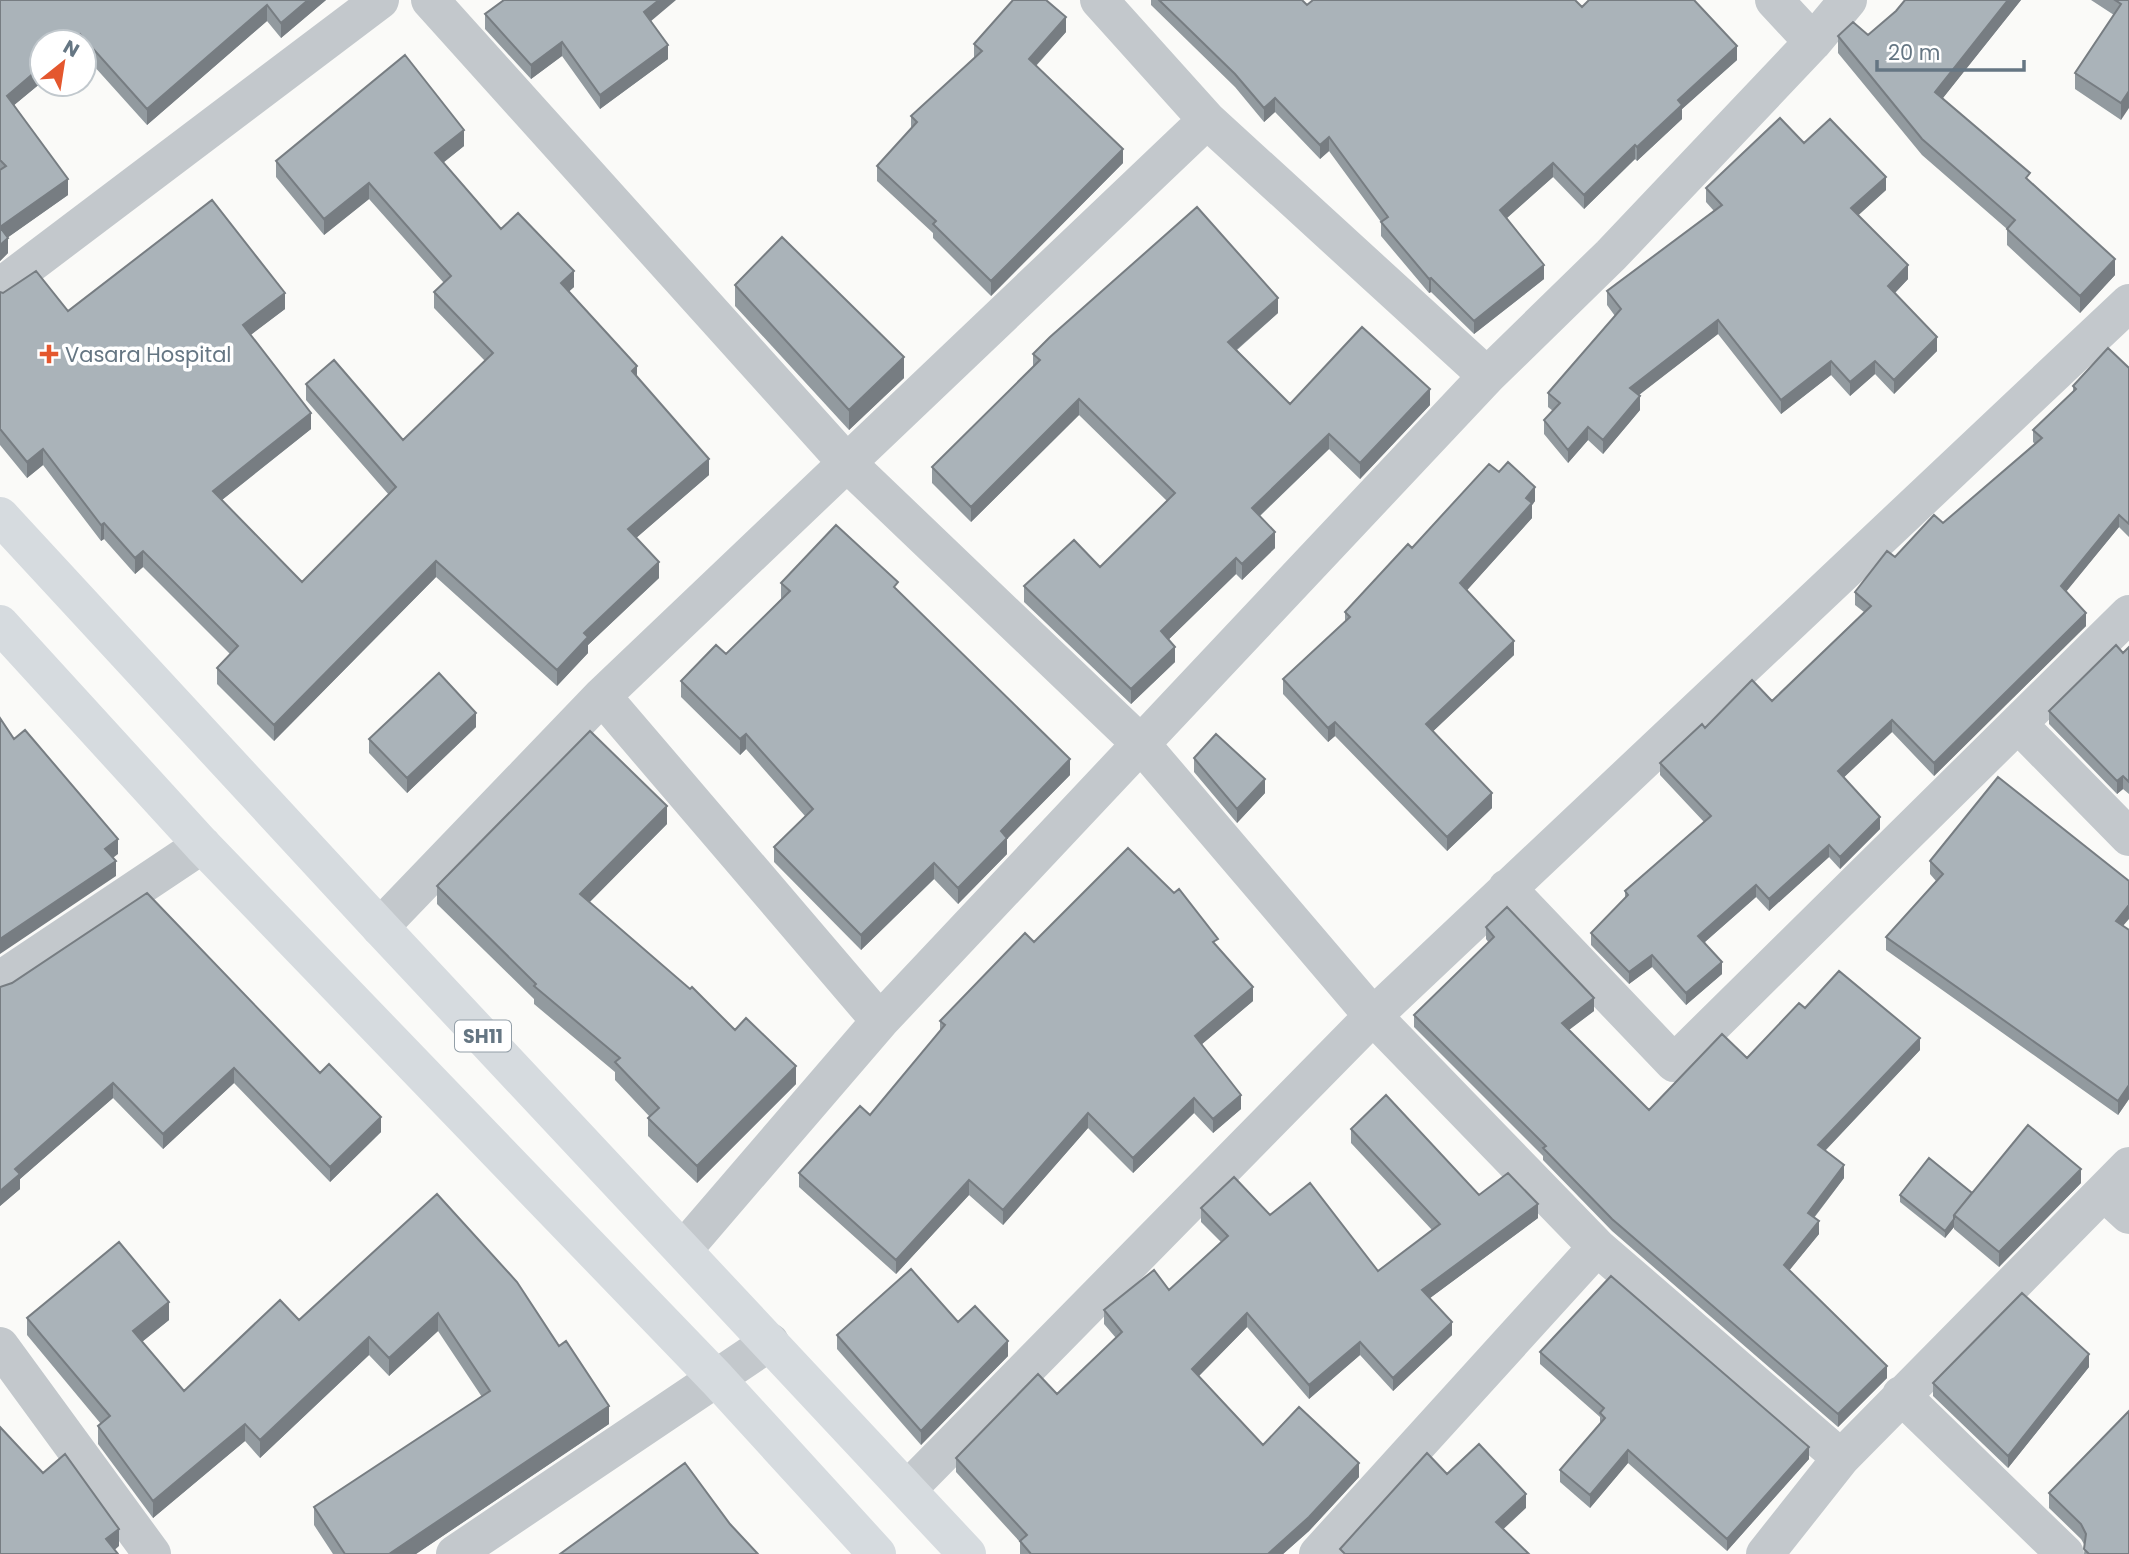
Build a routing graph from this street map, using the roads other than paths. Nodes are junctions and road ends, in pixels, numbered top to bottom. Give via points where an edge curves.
1 (380, 0) edge
2 (430, 0) edge
3 (1099, 0) edge
4 (1774, 0) edge
5 (1848, 0) edge
6 (1813, 42) junction
7 (1207, 120) junction
8 (0, 287) edge
9 (2129, 303) edge
10 (1487, 376) junction
11 (846, 462) junction
12 (0, 516) edge
13 (2129, 614) edge
14 (0, 624) edge
15 (602, 696) junction
16 (2019, 725) junction
17 (1141, 744) junction
18 (2129, 837) edge
19 (202, 845) junction
20 (1507, 888) junction
21 (380, 927) junction
22 (0, 980) edge
23 (1373, 1016) junction
24 (880, 1021) junction
25 (2121, 1191) edge
26 (1597, 1247) junction
27 (684, 1249) junction
28 (770, 1342) junction
29 (0, 1346) edge
30 (717, 1379) junction
31 (1902, 1395) junction
32 (1841, 1458) junction
33 (908, 1489) junction
34 (152, 1554) edge
35 (456, 1554) edge
36 (877, 1554) edge
37 (967, 1554) edge
38 (1318, 1554) edge
39 (1765, 1554) edge
40 (2065, 1554) edge

1 - 8 street
2 - 11 street
3 - 7 street
4 - 6 street
5 - 6 street
6 - 10 street via 1611,255
7 - 10 street
7 - 11 street
9 - 20 street
10 - 17 street
11 - 15 street
11 - 17 street
12 - 21 main road, SH11
13 - 16 street
14 - 19 main road
15 - 21 street
15 - 24 street
16 - 18 street
16 - 20 street via 1674,1063
17 - 23 street
17 - 24 street
19 - 22 street
19 - 30 main road
20 - 23 street
21 - 27 main road, SH11
23 - 26 street
23 - 33 street
24 - 27 street
25 - 31 street
26 - 32 street
26 - 38 street
27 - 28 main road, SH11
28 - 30 street
28 - 33 main road, SH11
29 - 34 street
30 - 35 street
30 - 36 main road
31 - 32 street
31 - 40 street
32 - 39 street
33 - 37 main road, SH11

